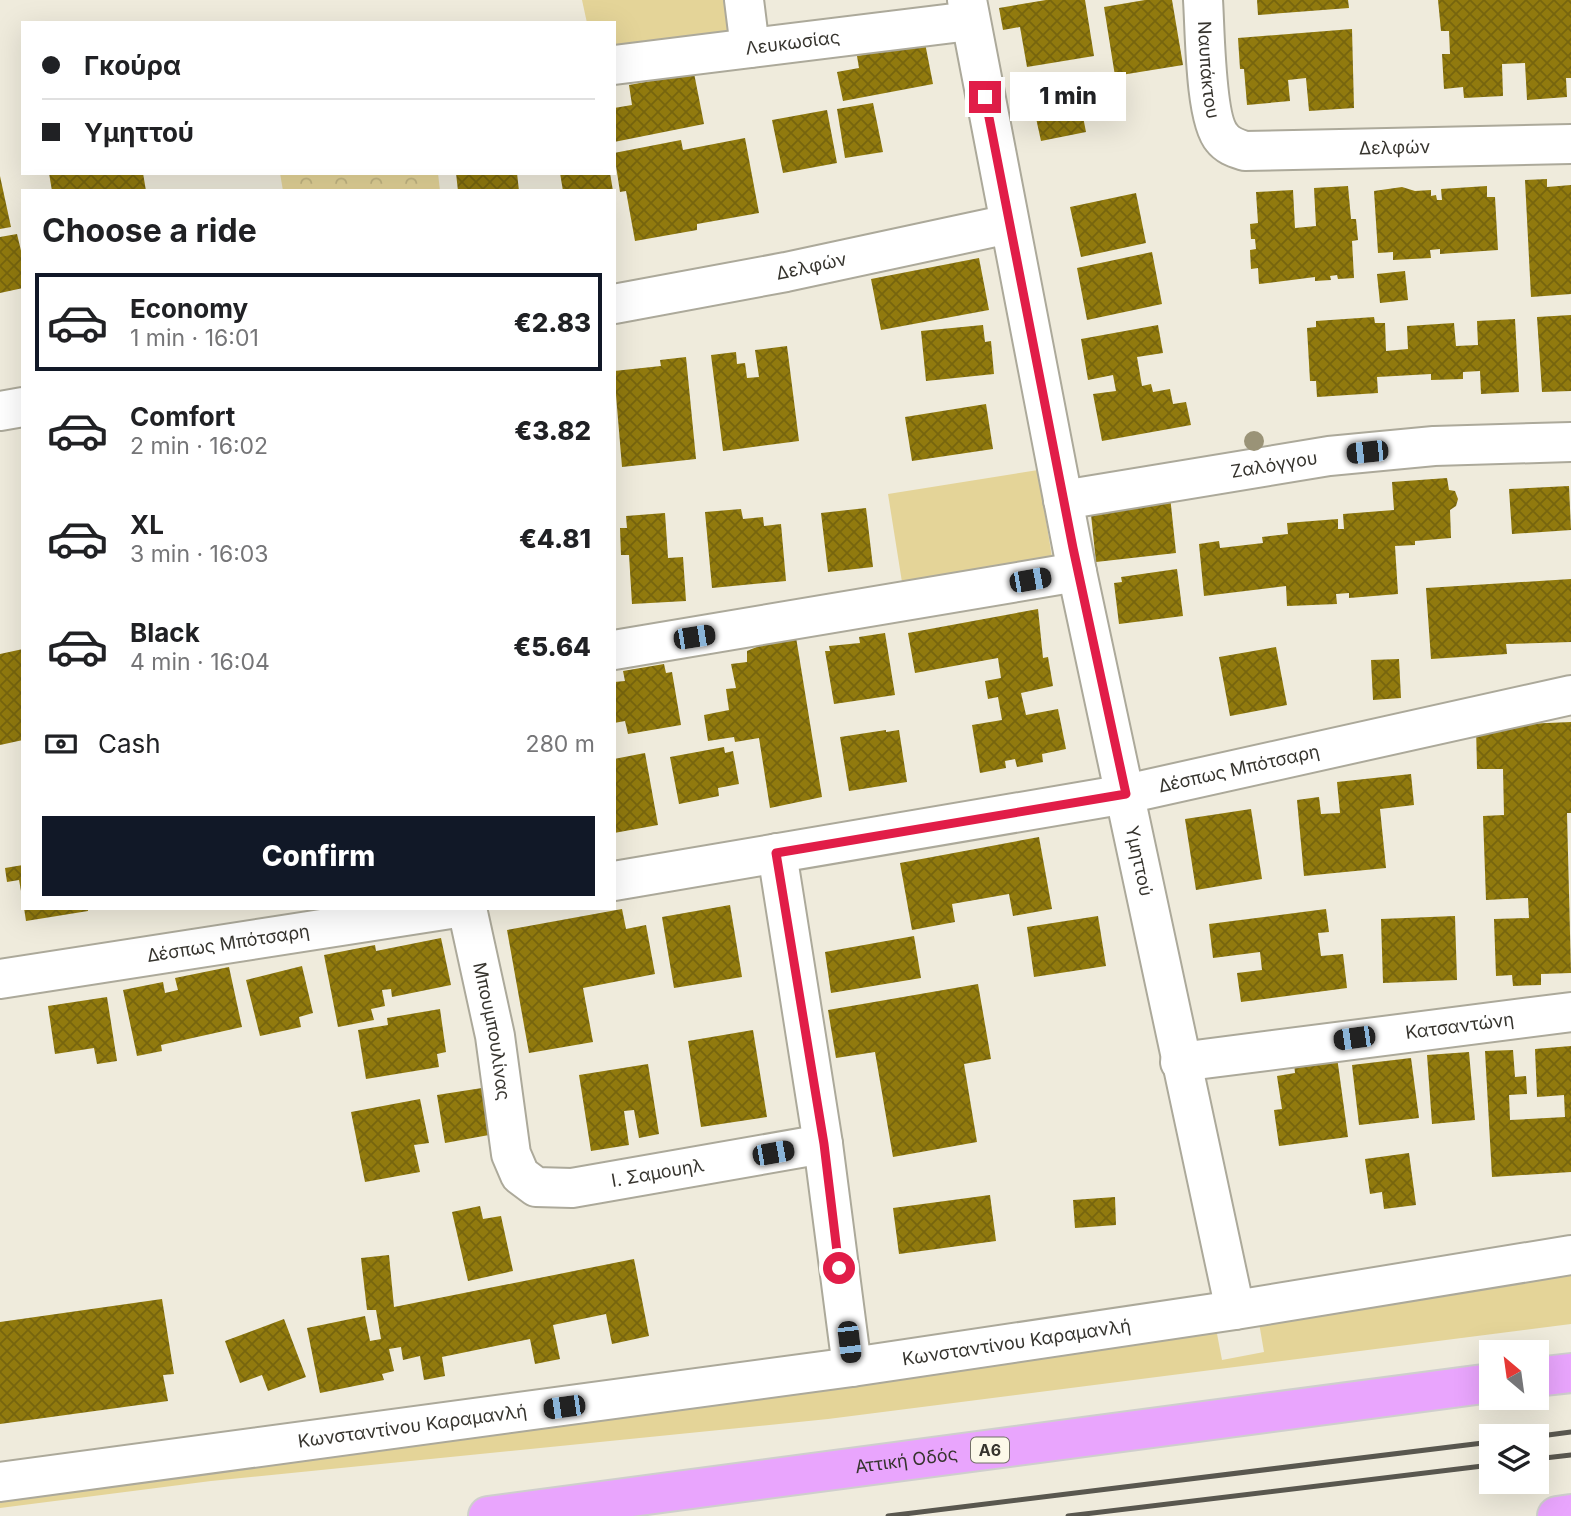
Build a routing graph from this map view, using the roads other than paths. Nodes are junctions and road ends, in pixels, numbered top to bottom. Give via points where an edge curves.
1 (744, 0) edge
2 (1203, 0) edge
3 (969, 10) edge
4 (750, 48) junction
5 (616, 65) edge
6 (1220, 137) joint
7 (1571, 144) edge
8 (1009, 223) junction
9 (616, 304) edge
10 (21, 407) edge
11 (0, 411) edge
12 (1571, 442) edge
13 (1063, 500) junction
14 (1077, 572) junction
15 (616, 650) edge
16 (1571, 695) edge
17 (1126, 794) junction
18 (776, 853) junction
19 (616, 881) edge
20 (444, 910) edge
21 (467, 910) edge
22 (0, 979) edge
23 (1571, 1012) edge
24 (1180, 1062) junction
25 (824, 1144) junction
26 (511, 1154) joint
27 (1571, 1255) edge
28 (1235, 1311) junction
29 (852, 1367) junction
30 (1571, 1373) edge
31 (1549, 1376) edge
32 (1479, 1385) edge
33 (0, 1482) edge
34 (1571, 1514) edge
35 (488, 1516) edge
36 (1557, 1516) edge

1 - 4 street
2 - 6 street, Ναυπάκτου via 1212,119
3 - 4 street, Λευκωσίας
3 - 8 street, Υμηττού
4 - 5 street, Λευκωσίας
6 - 7 street, Δελφών via 1245,150
8 - 9 street, Δελφών
8 - 13 street, Υμηττού
10 - 11 street
12 - 13 street, Ζαλόγγου via 1434,446 1329,456
13 - 14 street, Υμηττού
14 - 15 street
14 - 17 street, Υμηττού
16 - 17 street, Δέσπως Μπότσαρη
17 - 18 street, Δέσπως Μπότσαρη
17 - 24 street, Υμηττού
18 - 19 street, Δέσπως Μπότσαρη
18 - 25 street
20 - 22 street, Δέσπως Μπότσαρη
21 - 26 street, Μπουμπουλίνας via 495,1036
23 - 24 street, Κατσαντώνη
24 - 28 street, Υμηττού
25 - 26 street, Ι. Σαμουηλ via 572,1188 536,1187 520,1175
25 - 29 street
27 - 28 street, Κωνσταντίνου Καραμανλή
28 - 29 street, Κωνσταντίνου Καραμανλή
29 - 33 street, Κωνσταντίνου Καραμανλή
30 - 31 highway
32 - 35 highway, Αττική Οδός / Α6
34 - 36 highway

